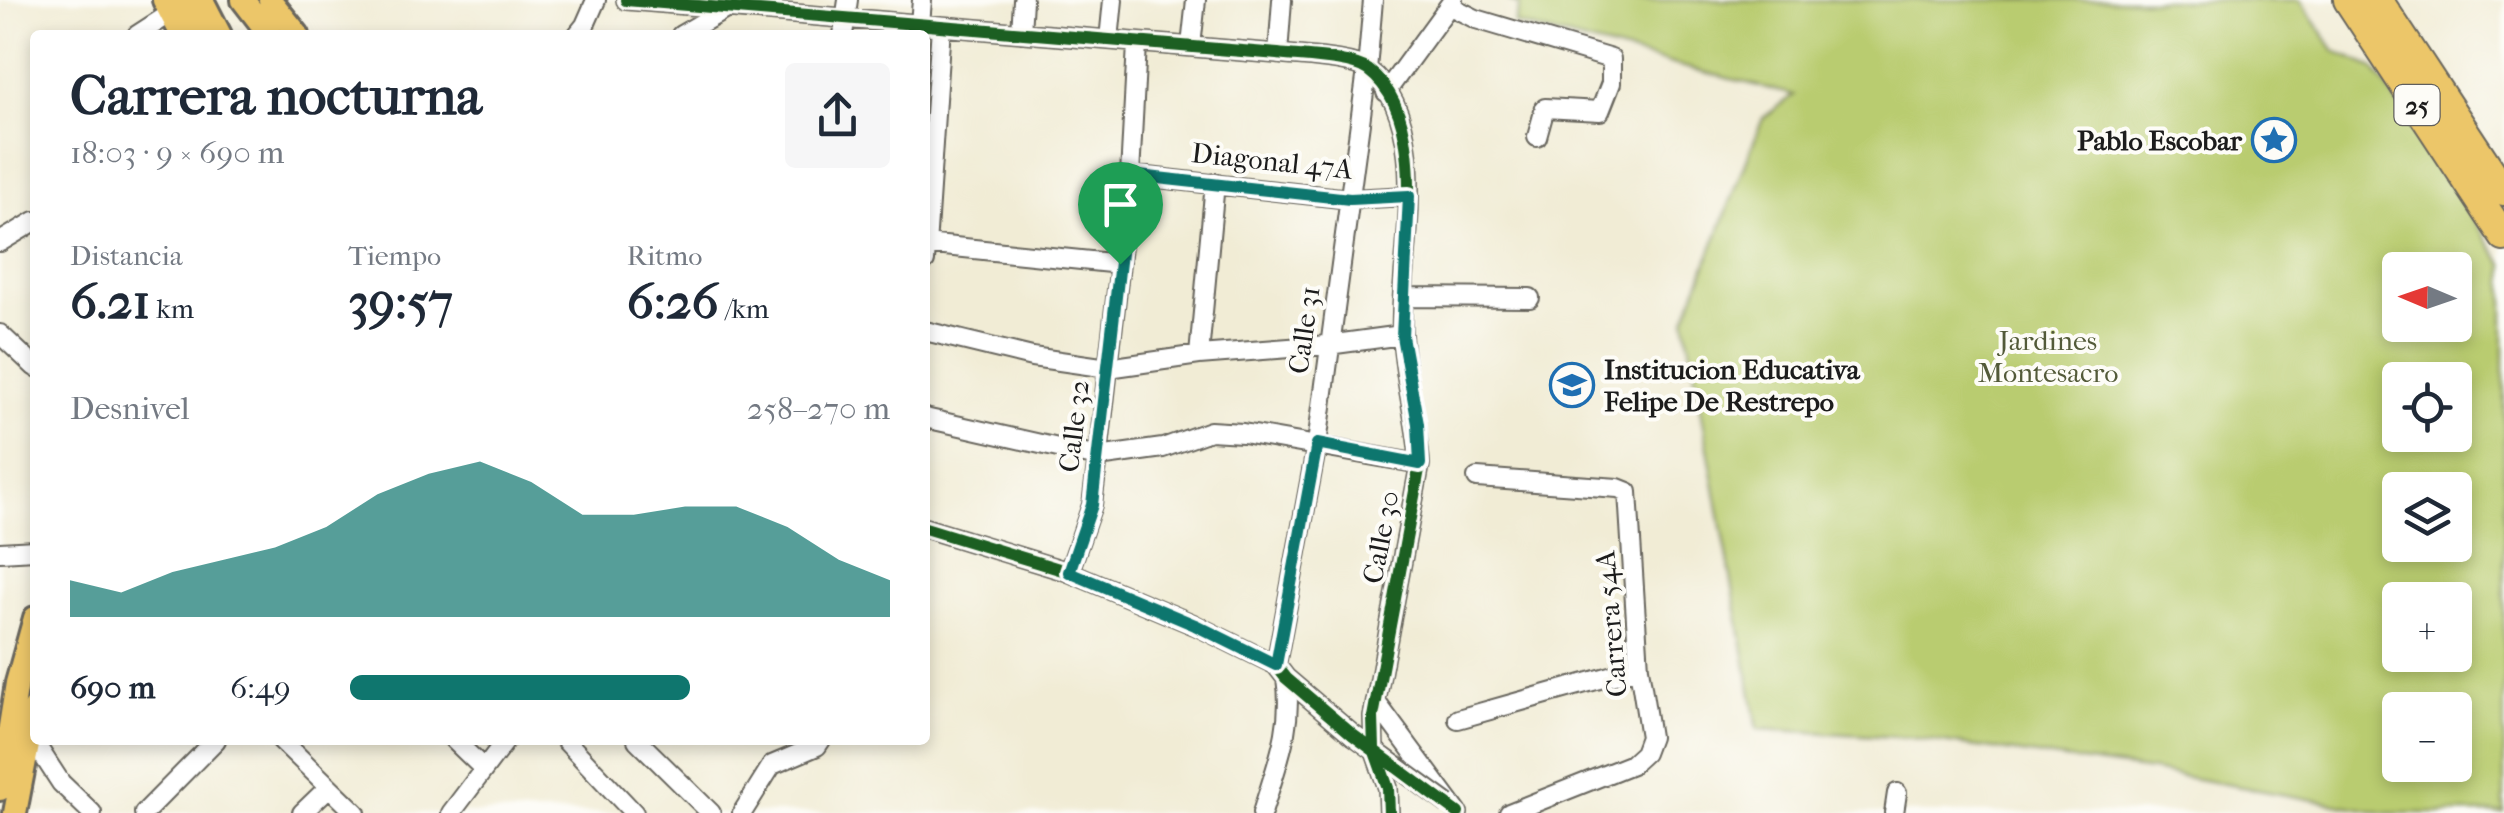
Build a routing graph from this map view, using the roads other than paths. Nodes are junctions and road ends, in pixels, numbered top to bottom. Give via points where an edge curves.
1 (202, 0) edge
2 (243, 0) edge
3 (270, 0) edge
4 (596, 0) edge
5 (626, 0) edge
6 (922, 0) edge
7 (1024, 0) edge
8 (1113, 0) edge
9 (1196, 0) edge
10 (1282, 0) edge
11 (1373, 0) edge
12 (2348, 0) edge
13 (2379, 0) edge
14 (678, 2) edge
15 (1451, 3) edge
16 (173, 4) edge
17 (771, 6) edge
18 (726, 9) junction
19 (846, 18) edge
20 (920, 24) junction
21 (941, 26) junction
22 (143, 30) edge
23 (181, 30) edge
24 (197, 30) edge
25 (217, 30) edge
26 (266, 30) edge
27 (294, 30) edge
28 (582, 30) edge
29 (690, 30) edge
30 (1020, 32) junction
31 (1109, 40) junction
32 (1137, 44) junction
33 (1191, 46) junction
34 (1278, 54) junction
35 (1368, 70) junction
36 (1386, 92) junction
37 (930, 135) edge
38 (1537, 137) dead end
39 (1130, 175) junction
40 (1216, 183) junction
41 (1409, 196) junction
42 (1350, 199) junction
43 (2495, 200) edge
44 (30, 224) edge
45 (2504, 237) edge
46 (0, 242) edge
47 (930, 250) edge
48 (1120, 264) junction
49 (1404, 297) junction
50 (1530, 298) dead end
51 (930, 332) edge
52 (0, 334) edge
53 (1402, 336) junction
54 (1328, 345) junction
55 (1200, 355) junction
56 (30, 362) edge
57 (1108, 368) junction
58 (930, 419) edge
59 (1317, 444) junction
60 (1098, 456) junction
61 (1420, 464) junction
62 (1477, 478) dead end
63 (930, 530) edge
64 (30, 550) edge
65 (0, 552) edge
66 (1069, 572) junction
67 (30, 636) edge
68 (1639, 668) junction
69 (1281, 671) junction
70 (1376, 702) junction
71 (1458, 719) dead end
72 (30, 737) edge
73 (35, 745) edge
74 (211, 745) edge
75 (286, 745) edge
76 (459, 745) edge
77 (502, 745) edge
78 (571, 745) edge
79 (642, 745) edge
80 (817, 745) edge
81 (484, 769) junction
82 (329, 786) junction
83 (0, 789) edge
84 (1896, 793) dead end
85 (1453, 808) edge
86 (15, 813) edge
87 (92, 813) edge
88 (144, 813) edge
89 (302, 813) edge
90 (356, 813) edge
91 (450, 813) edge
92 (634, 813) edge
93 (711, 813) edge
94 (742, 813) edge
95 (1262, 813) edge
96 (1389, 813) edge
97 (1509, 813) edge
98 (1894, 813) edge

1 - 25 main road
2 - 26 main road
3 - 27 main road
4 - 28 street
5 - 14 street
6 - 20 street
7 - 30 street
8 - 31 street
9 - 33 street
10 - 34 street
11 - 35 street, Calle 31
12 - 43 highway, 25
13 - 43 highway, 25 via 2464,130
14 - 18 street
15 - 36 street
15 - 38 street via 1476,19 1611,59 1600,112 1545,108
16 - 22 street
16 - 23 main road
16 - 24 main road
17 - 18 street
17 - 19 street
18 - 29 street
19 - 20 street
20 - 21 street
21 - 30 street
21 - 37 street
30 - 31 street
31 - 32 street
32 - 33 street
32 - 39 street, Calle 32
33 - 34 street
34 - 35 street
35 - 36 street, Calle 30
35 - 42 street, Calle 31
36 - 41 street, Calle 30 via 1408,155
39 - 40 street, Diagonal 47A
39 - 48 street, Calle 32
40 - 42 street, Diagonal 47A
40 - 55 street
41 - 42 street, Diagonal 47A
41 - 49 street, Calle 30
42 - 54 street, Calle 31
43 - 45 highway, 25
44 - 46 street
47 - 48 street
48 - 57 street, Calle 32
49 - 50 street
49 - 53 street, Calle 30
51 - 57 street
52 - 56 street
53 - 54 street
53 - 61 street, Calle 30
54 - 55 street
54 - 59 street, Calle 31
55 - 57 street
57 - 60 street, Calle 32
58 - 60 street
59 - 60 street via 1210,432 1163,448
59 - 61 street
59 - 69 street, Calle 31
60 - 66 street, Calle 32 via 1092,505
61 - 70 street, Calle 30
62 - 68 street, Carrera 54A via 1628,492
63 - 66 street
64 - 65 street
66 - 69 street via 1195,625
67 - 83 main road
68 - 71 street
68 - 97 street, Carrera 54A via 1650,737 1644,754
69 - 85 street, bridge
69 - 95 street, Calle 31 via 1288,726
70 - 85 street
70 - 96 street, Calle 30 via 1374,749
72 - 86 main road
73 - 87 street via 60,783
74 - 88 street
75 - 82 street
76 - 81 street
77 - 81 street
78 - 92 street
79 - 93 street
80 - 94 street via 772,765
81 - 91 street
82 - 89 street
82 - 90 street
84 - 98 street

